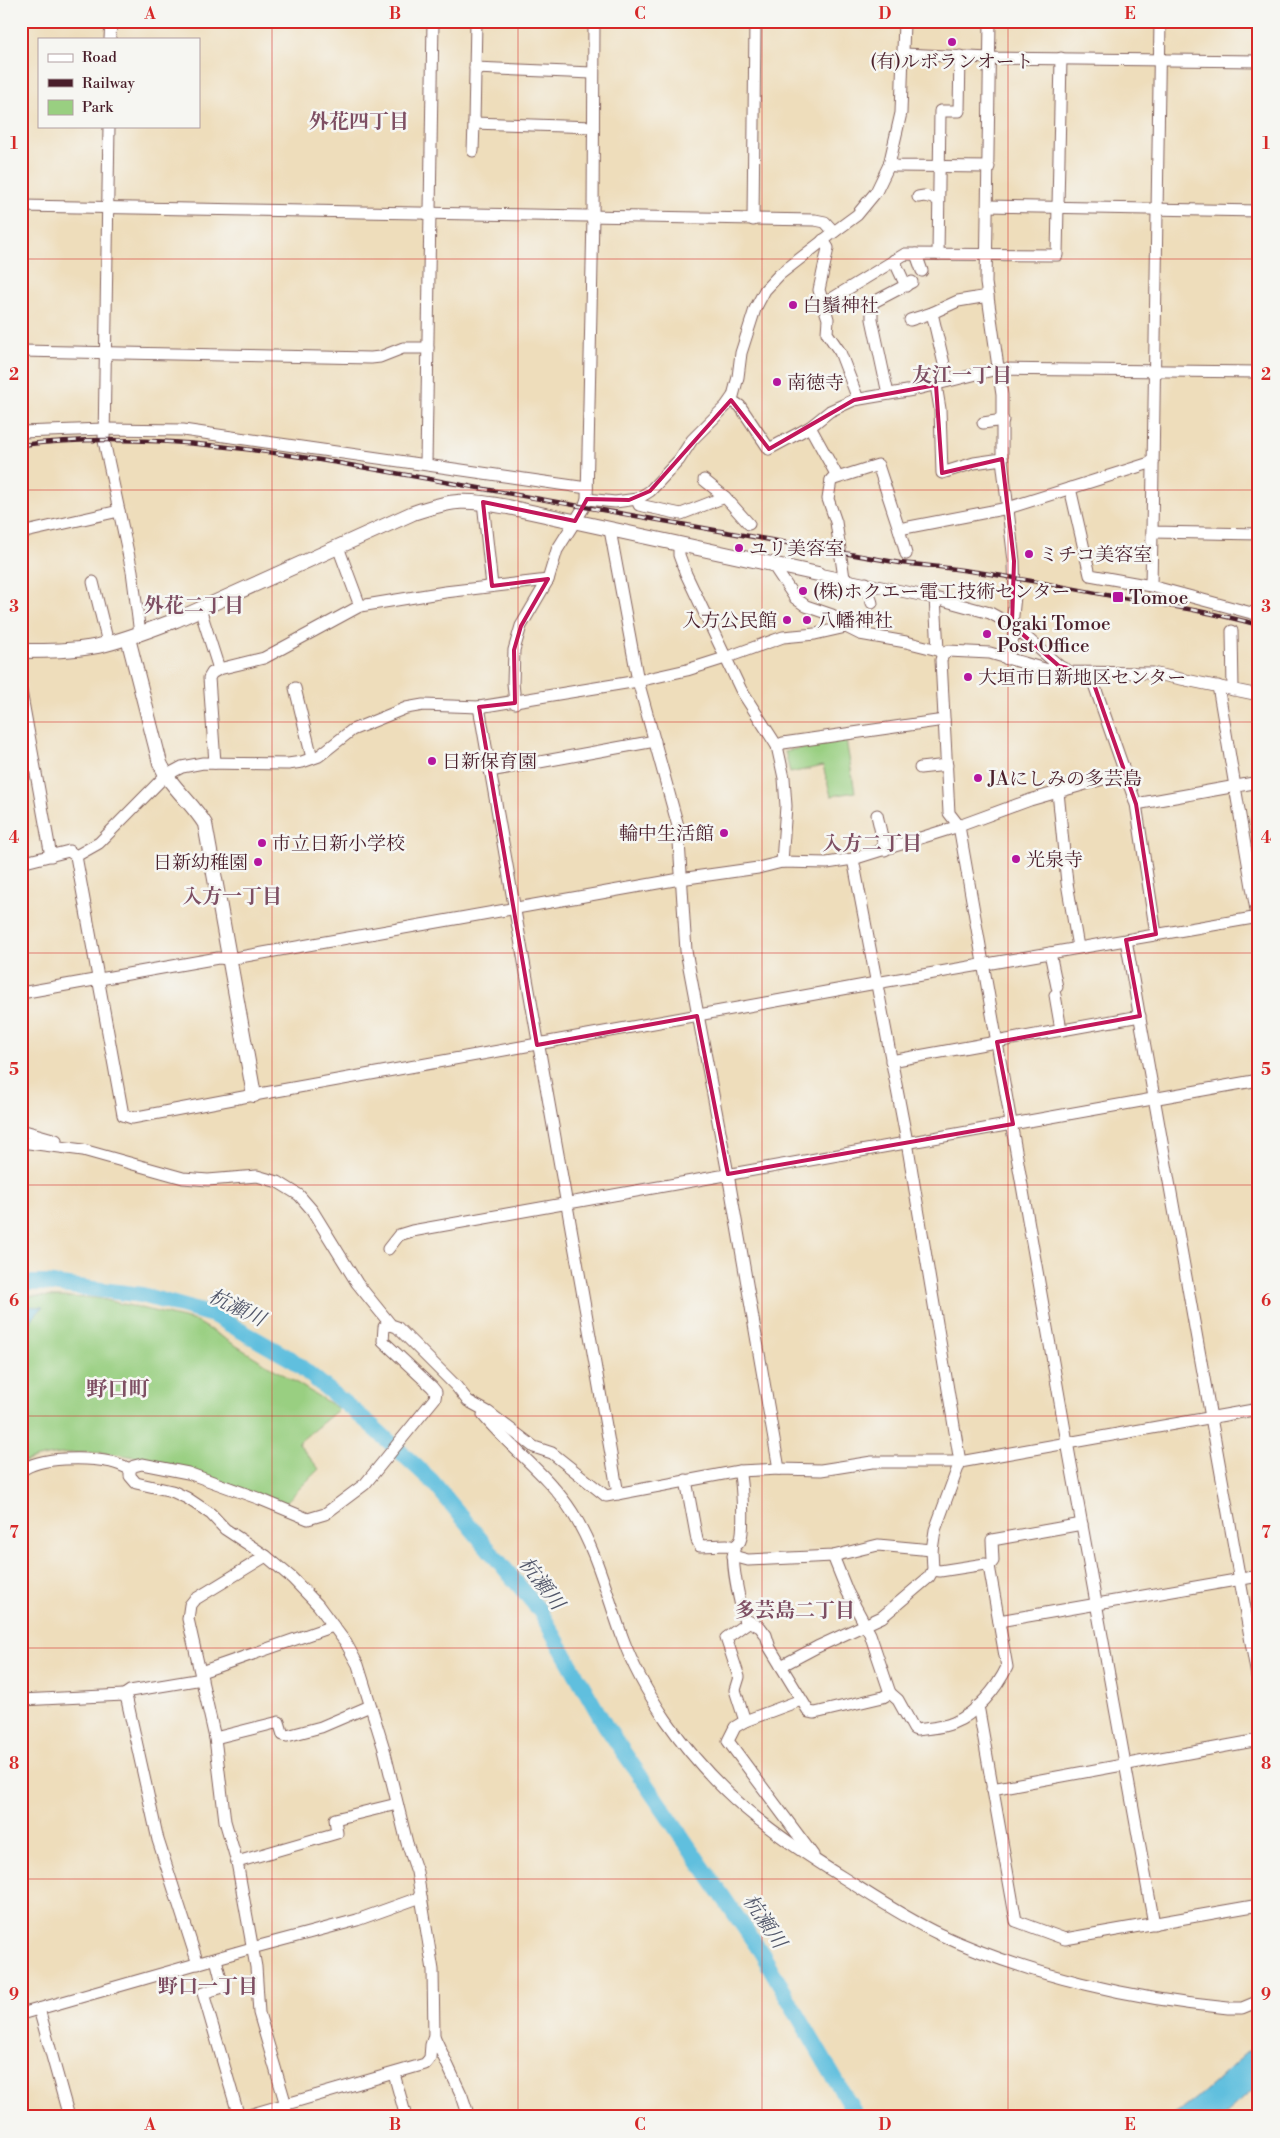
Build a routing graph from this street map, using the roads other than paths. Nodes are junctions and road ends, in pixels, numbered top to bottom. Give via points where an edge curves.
1 (111, 21) edge
2 (433, 21) edge
3 (476, 21) edge
4 (594, 21) edge
5 (755, 21) edge
6 (904, 21) edge
7 (990, 21) edge
8 (1160, 21) edge
9 (110, 38) edge
10 (904, 54) junction
11 (960, 56) junction
12 (990, 58) junction
13 (1061, 58) junction
14 (1160, 60) junction
15 (1259, 62) edge
16 (475, 68) junction
17 (592, 73) junction
18 (474, 124) junction
19 (592, 127) junction
20 (109, 128) edge
21 (473, 151) dead end
22 (889, 165) junction
23 (938, 166) junction
24 (988, 167) junction
25 (918, 197) dead end
26 (938, 199) junction
27 (21, 206) edge
28 (988, 206) junction
29 (108, 207) junction
30 (1058, 208) junction
31 (1157, 209) junction
32 (1259, 211) edge
33 (430, 214) junction
34 (593, 216) junction
35 (753, 220) junction
36 (834, 232) junction
37 (824, 240) junction
38 (916, 254) junction
39 (938, 254) junction
40 (987, 254) junction
41 (894, 260) junction
42 (922, 272) dead end
43 (988, 296) junction
44 (823, 304) junction
45 (932, 314) junction
46 (910, 320) dead end
47 (428, 348) junction
48 (21, 351) edge
49 (105, 352) junction
50 (997, 369) junction
51 (1154, 370) junction
52 (1259, 372) edge
53 (948, 381) junction
54 (936, 384) junction
55 (888, 394) junction
56 (858, 399) junction
57 (731, 400) junction
58 (1003, 420) junction
59 (983, 423) dead end
60 (810, 427) junction
61 (104, 429) junction
62 (21, 432) edge
63 (1002, 459) junction
64 (1153, 462) junction
65 (426, 464) junction
66 (704, 480) dead end
67 (831, 480) junction
68 (1070, 488) junction
69 (587, 493) junction
70 (724, 497) junction
71 (638, 499) junction
72 (483, 502) junction
73 (1008, 508) junction
74 (119, 511) junction
75 (575, 521) junction
76 (749, 524) dead end
77 (899, 529) junction
78 (610, 530) junction
79 (1152, 532) junction
80 (21, 533) edge
81 (1259, 534) edge
82 (679, 545) junction
83 (338, 548) junction
84 (906, 554) dead end
85 (773, 565) junction
86 (818, 574) joint
87 (844, 578) junction
88 (548, 580) junction
89 (93, 582) dead end
90 (866, 583) junction
91 (492, 586) junction
92 (1151, 586) junction
93 (935, 598) junction
94 (872, 603) dead end
95 (360, 606) junction
96 (200, 609) junction
97 (1259, 615) edge
98 (1012, 624) junction
99 (846, 627) junction
100 (1232, 631) dead end
101 (134, 636) junction
102 (108, 643) junction
103 (21, 651) edge
104 (940, 652) junction
105 (725, 658) junction
106 (1007, 659) junction
107 (1059, 666) junction
108 (219, 669) junction
109 (1090, 673) junction
110 (638, 681) junction
111 (1218, 686) junction
112 (295, 688) dead end
113 (1233, 690) junction
114 (21, 691) edge
115 (1259, 695) edge
116 (515, 703) junction
117 (479, 707) junction
118 (944, 720) junction
119 (655, 741) junction
120 (777, 746) junction
121 (312, 758) junction
122 (215, 764) junction
123 (947, 765) junction
124 (920, 768) dead end
125 (490, 771) junction
126 (1124, 772) junction
127 (165, 776) junction
128 (1259, 782) edge
129 (1234, 786) junction
130 (1058, 792) junction
131 (1136, 804) junction
132 (877, 815) dead end
133 (960, 826) junction
134 (884, 850) junction
135 (51, 856) junction
136 (76, 856) junction
137 (853, 859) junction
138 (782, 862) junction
139 (21, 863) edge
140 (680, 879) junction
141 (514, 909) junction
142 (1258, 920) edge
143 (1156, 934) junction
144 (1126, 940) junction
145 (1078, 947) junction
146 (1050, 952) junction
147 (229, 959) junction
148 (983, 965) junction
149 (98, 979) junction
150 (876, 983) junction
151 (21, 993) edge
152 (697, 1016) junction
153 (1140, 1016) junction
154 (1061, 1030) junction
155 (997, 1042) junction
156 (537, 1045) junction
157 (891, 1061) junction
158 (1259, 1080) edge
159 (254, 1094) junction
160 (1155, 1099) junction
161 (1013, 1124) junction
162 (21, 1130) edge
163 (21, 1142) edge
164 (906, 1142) junction
165 (84, 1150) junction
166 (728, 1174) junction
167 (566, 1204) junction
168 (388, 1249) dead end
169 (391, 1325) junction
170 (477, 1408) junction
171 (1259, 1409) edge
172 (1210, 1418) junction
173 (1067, 1442) junction
174 (960, 1462) junction
175 (779, 1468) junction
176 (130, 1469) junction
177 (21, 1471) edge
178 (740, 1471) junction
179 (686, 1480) junction
180 (618, 1494) junction
181 (1082, 1524) junction
182 (932, 1550) junction
183 (733, 1552) junction
184 (266, 1556) junction
185 (833, 1556) junction
186 (989, 1566) junction
187 (934, 1570) junction
188 (1259, 1576) edge
189 (1239, 1580) junction
190 (1096, 1605) junction
191 (999, 1621) junction
192 (747, 1622) junction
193 (333, 1626) junction
194 (864, 1626) junction
195 (781, 1666) junction
196 (202, 1676) junction
197 (1259, 1688) edge
198 (890, 1693) junction
199 (124, 1695) junction
200 (21, 1700) edge
201 (801, 1700) junction
202 (370, 1706) junction
203 (976, 1707) junction
204 (745, 1721) junction
205 (214, 1738) junction
206 (1259, 1740) edge
207 (1125, 1764) junction
208 (992, 1789) junction
209 (397, 1804) junction
210 (816, 1861) junction
211 (237, 1862) junction
212 (421, 1897) junction
213 (1259, 1905) edge
214 (1154, 1924) junction
215 (252, 1948) junction
216 (216, 1959) junction
217 (198, 1964) junction
218 (1259, 2001) edge
219 (39, 2009) junction
220 (21, 2014) edge
221 (434, 2036) junction
222 (394, 2074) junction
223 (286, 2105) junction
224 (69, 2117) edge
225 (241, 2117) edge
226 (406, 2117) edge
227 (469, 2117) edge

1 - 9 street
2 - 33 street
3 - 16 street
4 - 17 street
5 - 35 street
6 - 10 street
7 - 12 street
8 - 14 street
10 - 11 street
10 - 22 street via 902,113
11 - 12 street
11 - 23 street via 959,111 940,111
12 - 13 street
12 - 24 street
13 - 14 street
13 - 30 street
14 - 15 street
14 - 31 street
16 - 17 street
16 - 18 street
17 - 19 street
18 - 19 street
18 - 21 street
19 - 34 street
20 - 29 street
22 - 23 street
22 - 36 street via 876,192 857,215
23 - 24 street
23 - 26 street
24 - 28 street
25 - 26 street
26 - 39 street
27 - 29 street
28 - 30 street
28 - 40 street
29 - 33 street
29 - 49 street
30 - 31 street
30 - 40 street via 1057,255
31 - 32 street
31 - 51 street
33 - 34 street
33 - 47 street
34 - 35 street
34 - 69 street
35 - 36 street via 815,220 825,222
36 - 37 street
37 - 44 street via 828,248 819,290
37 - 57 street via 779,274 764,290 749,326
38 - 39 street
38 - 41 street via 905,254
38 - 42 street
39 - 40 street
40 - 43 street
41 - 44 street
41 - 55 street via 909,284 872,303 872,319
43 - 45 street via 958,301
43 - 50 street
44 - 56 street via 828,319 827,333 840,352
45 - 46 street
45 - 53 street
47 - 49 street via 403,348 371,358
47 - 65 street
48 - 49 street
49 - 61 street
50 - 51 street
50 - 53 street
50 - 58 street
51 - 52 street
51 - 64 street
53 - 54 street
54 - 55 street
54 - 63 street via 942,473
55 - 56 street
56 - 60 street via 830,411
57 - 60 street via 740,406 769,448
57 - 71 street via 692,440 680,460
58 - 59 street
58 - 63 street
60 - 67 street via 836,474
61 - 62 street
61 - 65 street via 183,430
61 - 74 street
63 - 73 street
64 - 68 street
64 - 79 street
65 - 69 street
66 - 70 street
67 - 77 street via 878,465
67 - 87 street via 828,499 837,530
68 - 73 street
68 - 92 street via 1090,575
69 - 71 street via 615,502
69 - 75 street
70 - 71 street via 681,514 640,505
70 - 76 street
72 - 75 street
72 - 83 street via 464,500 440,504
72 - 91 street
73 - 77 street
73 - 98 street via 1014,562
74 - 80 street
74 - 101 street via 132,571
75 - 78 street
75 - 88 street via 557,550
77 - 84 street
78 - 82 street
78 - 110 street
79 - 81 street
79 - 92 street
82 - 85 street
82 - 105 street via 686,574
83 - 95 street
83 - 96 street
85 - 86 street
85 - 99 street via 795,598 806,606 832,615
86 - 87 street
87 - 90 street
88 - 91 street
88 - 116 street via 520,626 514,650
89 - 102 street
90 - 93 street
90 - 94 street
91 - 95 street
92 - 97 street
93 - 98 street via 990,613
93 - 104 street
95 - 108 street via 285,649 264,658
96 - 101 street
96 - 108 street
98 - 106 street via 1014,634
98 - 107 street
99 - 104 street via 860,634
99 - 105 street via 783,637
100 - 113 street
101 - 102 street
101 - 127 street
102 - 103 street via 70,650
104 - 106 street via 990,653
104 - 118 street
105 - 110 street
105 - 120 street via 741,690
106 - 107 street via 1048,670
107 - 109 street via 1071,672
108 - 122 street via 209,678
109 - 111 street via 1138,672
109 - 126 street
110 - 116 street
110 - 119 street
111 - 113 street
111 - 129 street
112 - 121 street
113 - 115 street
114 - 135 street
116 - 117 street
117 - 121 street via 423,705 406,708 352,730
117 - 125 street
118 - 120 street
118 - 123 street
119 - 125 street
119 - 140 street via 678,826
120 - 138 street via 786,806
121 - 122 street via 288,764
122 - 127 street via 182,767
123 - 124 street
123 - 133 street via 949,814
125 - 141 street
126 - 130 street
126 - 131 street
127 - 136 street via 99,842
127 - 147 street via 205,824
128 - 129 street
129 - 131 street
129 - 142 street
130 - 133 street
130 - 145 street via 1067,884
131 - 143 street
132 - 134 street
133 - 134 street
133 - 148 street
134 - 137 street
135 - 136 street via 69,851
135 - 139 street
136 - 149 street
137 - 138 street via 827,863
137 - 150 street
138 - 140 street
140 - 141 street
140 - 152 street via 686,951
141 - 147 street
141 - 156 street
142 - 143 street
143 - 144 street
144 - 145 street
144 - 153 street
145 - 146 street
146 - 148 street
146 - 154 street
147 - 149 street via 218,958
147 - 159 street
148 - 150 street
148 - 155 street
149 - 151 street
149 - 159 street via 123,1115 132,1118
150 - 152 street
150 - 157 street
152 - 156 street
152 - 166 street
153 - 154 street
153 - 160 street
154 - 155 street
155 - 157 street
155 - 161 street
156 - 159 street
156 - 167 street
157 - 164 street
158 - 160 street
160 - 161 street
160 - 172 street
161 - 164 street
161 - 173 street
162 - 165 street
163 - 165 street
164 - 166 street
164 - 174 street
165 - 169 street via 183,1178 208,1180 257,1176 278,1182 299,1195 312,1210 357,1283
166 - 167 street
166 - 175 street
167 - 168 street via 412,1231 399,1235
167 - 180 street
169 - 170 street via 397,1327
169 - 176 street via 384,1327 383,1341 436,1392 435,1398 365,1484 325,1514 308,1519 188,1474 142,1464
170 - 180 street via 488,1412 534,1448 552,1453 606,1496
170 - 210 street via 548,1481 571,1511 591,1546 624,1641 640,1676 691,1753 728,1795 770,1830
171 - 172 street
172 - 173 street
172 - 189 street
173 - 174 street
173 - 181 street
174 - 175 street via 872,1462 822,1470
174 - 182 street via 935,1530
175 - 178 street
176 - 177 street via 112,1462 81,1458 49,1461
176 - 184 street via 130,1476 136,1483 187,1498
178 - 179 street
178 - 183 street via 742,1519 740,1541
179 - 180 street
179 - 183 street via 700,1546 727,1545
181 - 186 street via 992,1540 993,1561
181 - 190 street
182 - 185 street via 878,1545
182 - 187 street
183 - 185 street via 748,1560
183 - 192 street via 739,1598
184 - 193 street via 292,1578
184 - 196 street via 190,1605 188,1618
185 - 194 street
186 - 187 street
186 - 191 street
187 - 194 street via 882,1617
188 - 189 street
189 - 190 street
189 - 197 street
190 - 191 street
190 - 207 street
191 - 203 street via 1008,1667 1000,1682
192 - 195 street via 760,1627
192 - 204 street via 726,1638 738,1677 735,1690
193 - 196 street
193 - 202 street via 358,1665
194 - 195 street
194 - 198 street via 870,1634
195 - 201 street
196 - 199 street
196 - 205 street
198 - 201 street via 815,1713 809,1712
198 - 203 street via 917,1730 952,1724
199 - 200 street
199 - 217 street via 158,1840
201 - 204 street
202 - 205 street via 321,1727 287,1736 283,1735 279,1722
202 - 209 street
203 - 208 street
204 - 210 street via 735,1727 728,1741
205 - 211 street via 225,1821
206 - 207 street
207 - 208 street
207 - 214 street
208 - 214 street via 1016,1921 1065,1939
209 - 211 street via 335,1819 337,1833
209 - 212 street
210 - 218 street via 938,1934 1017,1964 1072,1980 1213,2006 1242,2008
211 - 215 street
212 - 215 street via 357,1920
212 - 221 street via 433,1970
213 - 214 street
215 - 216 street
215 - 223 street via 259,2013
216 - 217 street
216 - 225 street via 223,1987 203,1993
217 - 219 street
219 - 220 street
219 - 224 street
221 - 222 street via 428,2062
221 - 227 street
222 - 223 street
222 - 226 street
223 - 225 street

